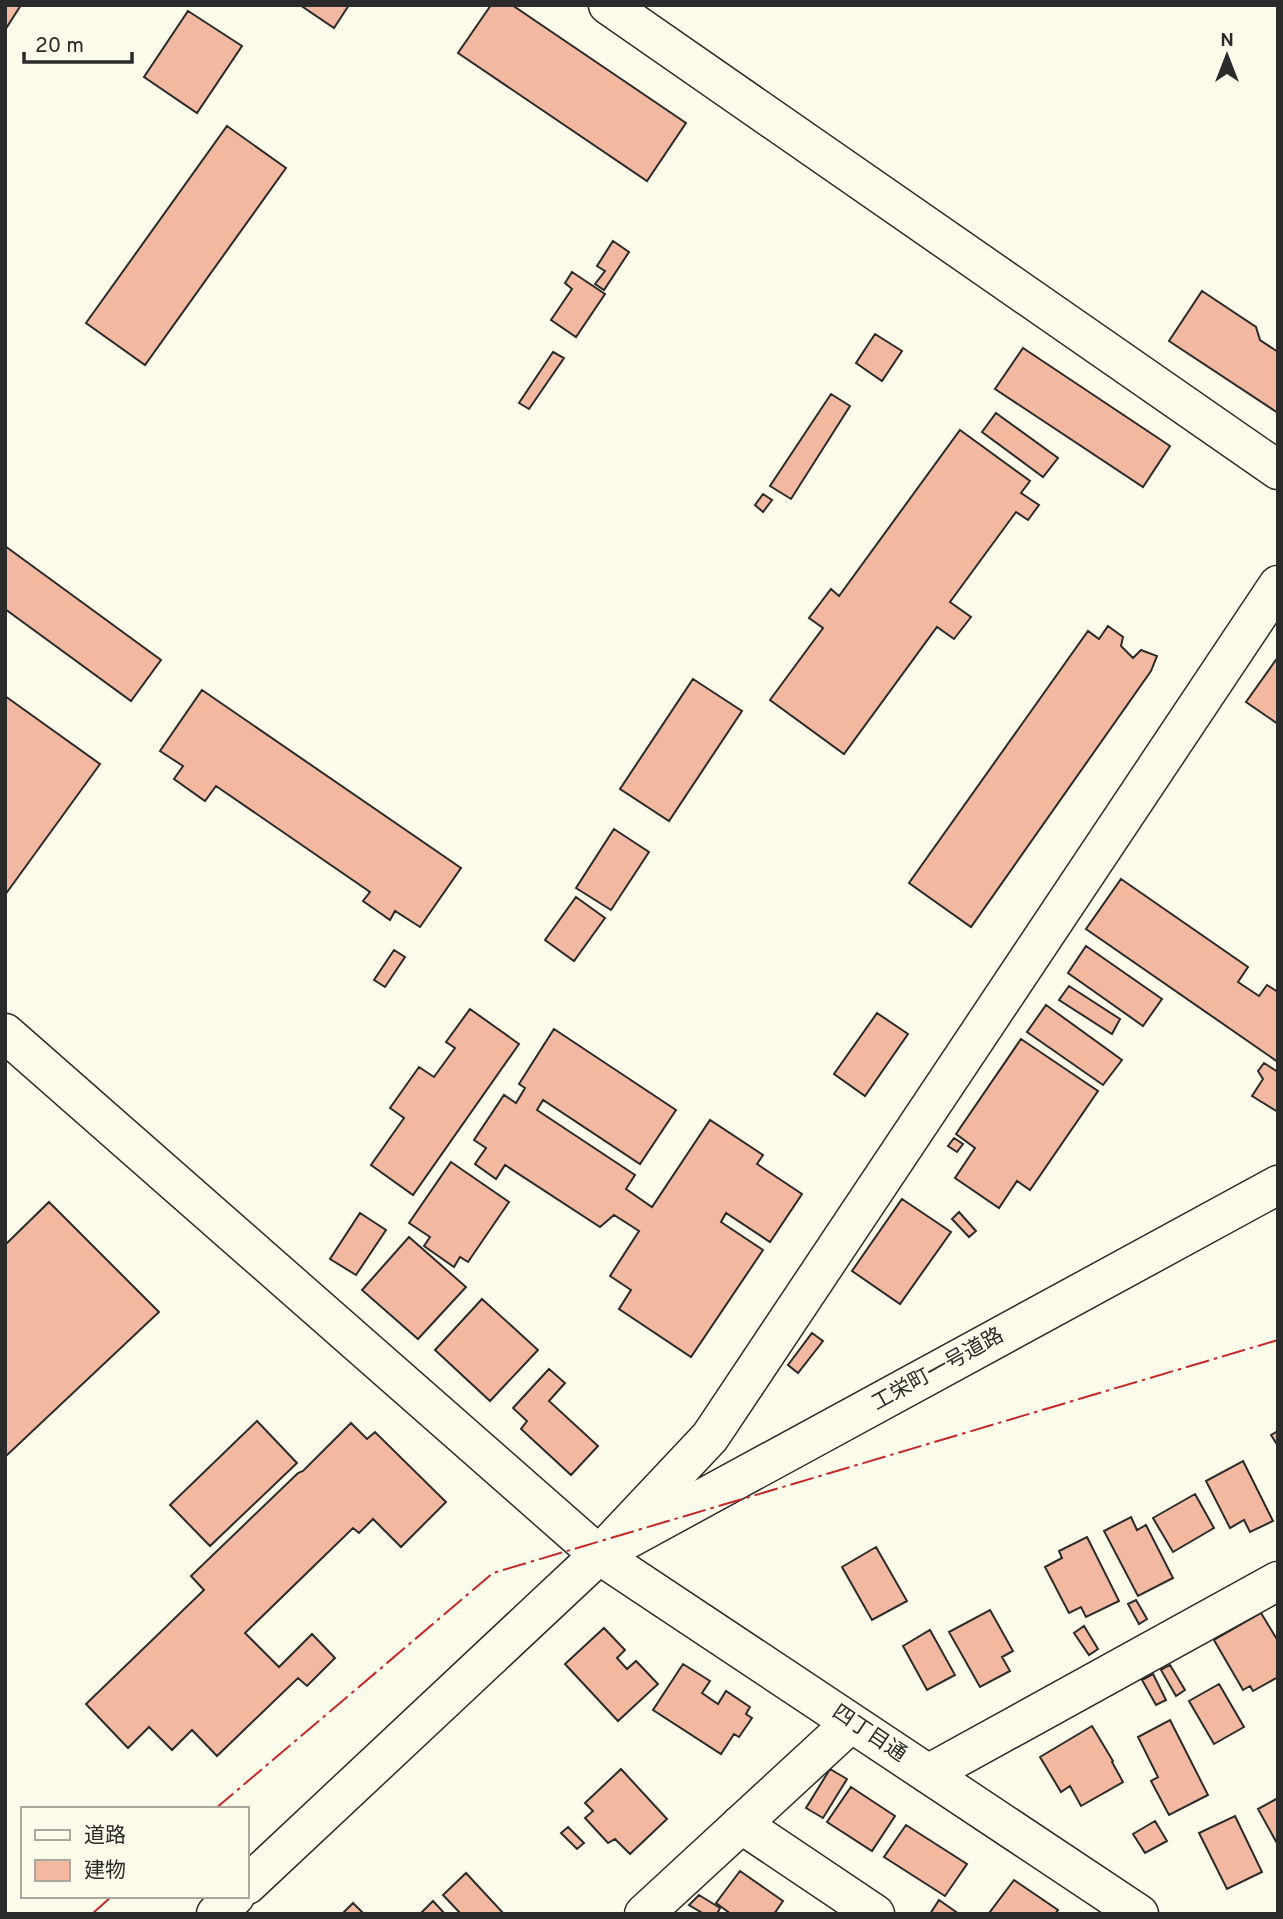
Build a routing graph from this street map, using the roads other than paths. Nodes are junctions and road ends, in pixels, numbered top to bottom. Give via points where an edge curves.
1 (608, 5) edge
2 (1278, 470) edge
3 (1278, 584) edge
4 (5, 1033) edge
5 (1278, 1185) edge
6 (598, 1555) junction
7 (1278, 1581) edge
8 (851, 1723) junction
9 (928, 1774) junction
10 (741, 1824) junction
11 (248, 1884) edge
12 (233, 1898) edge
13 (216, 1914) edge
14 (644, 1914) edge
15 (875, 1914) edge
16 (1139, 1914) edge

1 - 2 street
3 - 6 street via 710,1437
4 - 6 street, 四丁目通
5 - 6 street, 工栄町一号道路
6 - 8 street, 四丁目通
6 - 11 street
7 - 9 street
8 - 9 street, 四丁目通
8 - 10 street
9 - 16 street, 四丁目通
10 - 14 street
10 - 15 street
12 - 13 street

